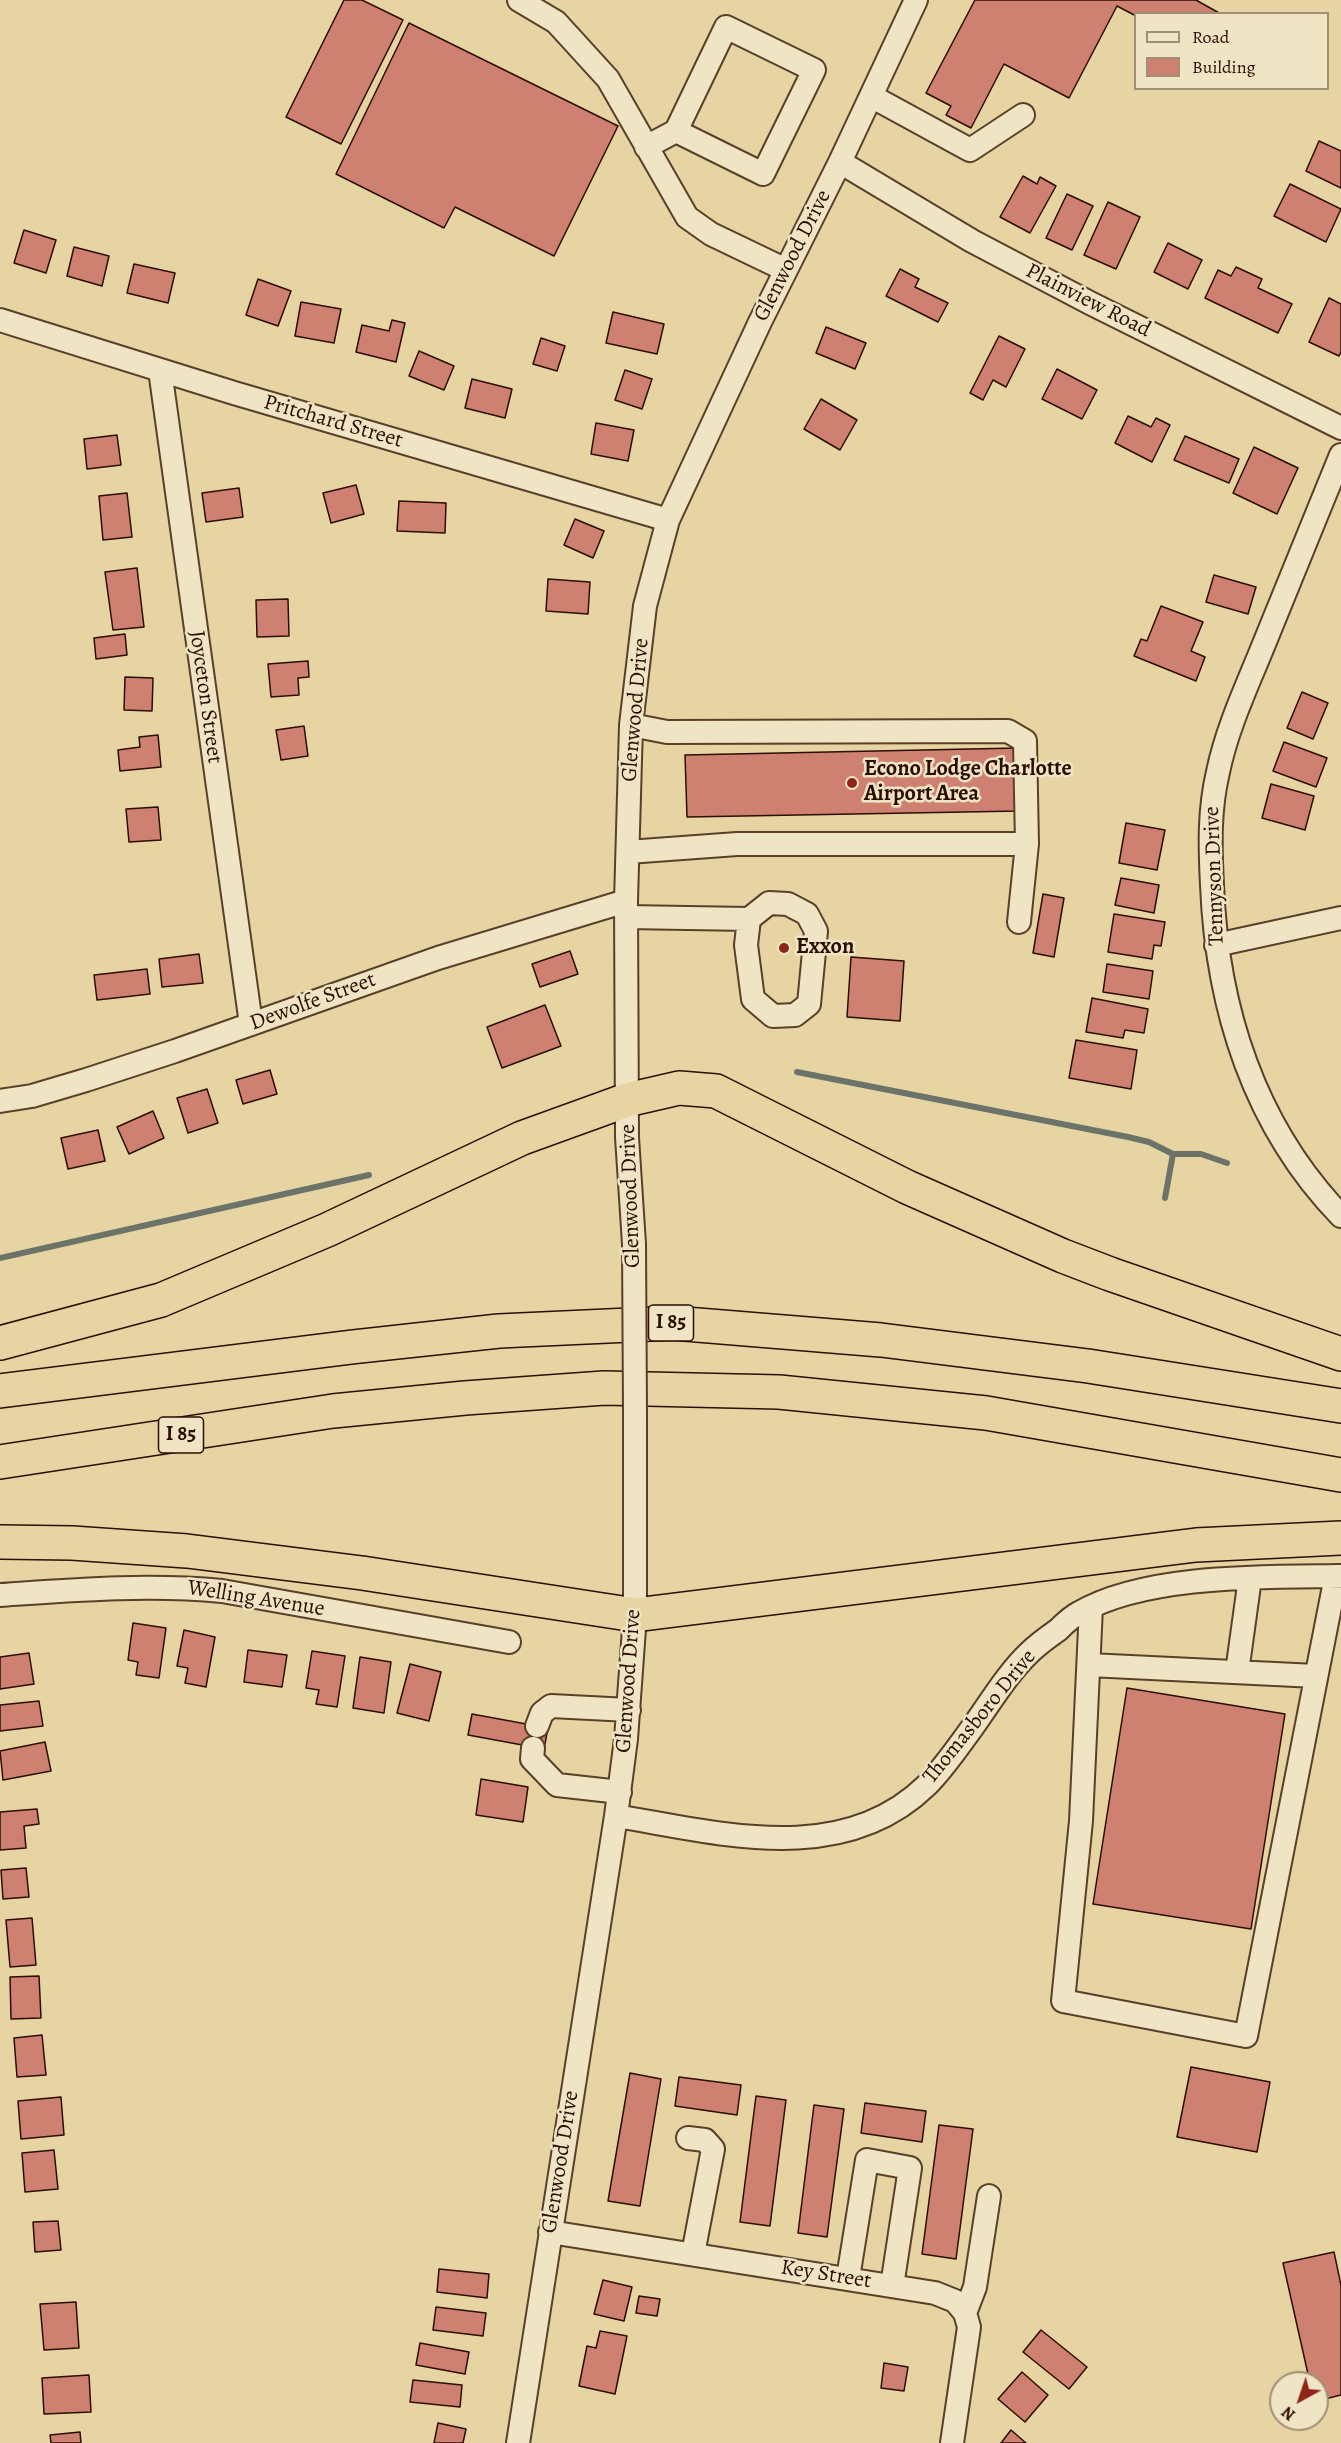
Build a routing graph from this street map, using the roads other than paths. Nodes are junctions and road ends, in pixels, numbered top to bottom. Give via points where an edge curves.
1 (519, 0) edge
2 (916, 0) edge
3 (871, 96) junction
4 (1023, 116) dead end
5 (676, 131) junction
6 (646, 147) junction
7 (840, 162) junction
8 (786, 270) junction
9 (0, 320) edge
10 (160, 370) junction
11 (1341, 428) edge
12 (1341, 455) edge
13 (668, 520) junction
14 (631, 724) junction
15 (1027, 844) junction
16 (628, 852) junction
17 (626, 909) junction
18 (1341, 918) edge
19 (749, 919) junction
20 (1019, 922) dead end
21 (1216, 945) junction
22 (251, 1024) junction
23 (627, 1100) junction
24 (0, 1101) edge
25 (1341, 1216) edge
26 (0, 1343) edge
27 (1341, 1354) edge
28 (0, 1391) edge
29 (1341, 1406) edge
30 (0, 1462) edge
31 (1341, 1475) edge
32 (1341, 1538) edge
33 (0, 1542) edge
34 (1339, 1576) edge
35 (1250, 1578) junction
36 (0, 1595) edge
37 (1091, 1607) junction
38 (635, 1614) junction
39 (509, 1642) dead end
40 (1089, 1665) junction
41 (1237, 1672) junction
42 (1316, 1676) junction
43 (628, 1710) junction
44 (620, 1792) junction
45 (616, 1816) junction
46 (688, 2138) dead end
47 (989, 2196) dead end
48 (550, 2232) junction
49 (693, 2254) junction
50 (848, 2278) junction
51 (892, 2286) junction
52 (965, 2313) junction
53 (518, 2443) edge
54 (952, 2443) edge

1 - 6 street via 556,22 608,79
2 - 3 street, Glenwood Drive
3 - 4 street via 970,150
3 - 7 street, Glenwood Drive
5 - 5 street via 726,27 814,70 763,174
5 - 6 street
6 - 8 street via 687,217 711,234
7 - 8 street, Glenwood Drive
7 - 11 street, Plainview Road via 972,241
8 - 13 street, Glenwood Drive
9 - 10 street, Pritchard Street
10 - 13 street, Pritchard Street
10 - 22 street, Joyceton Street
12 - 21 street, Tennyson Drive via 1235,717 1218,769 1211,803 1210,841
13 - 14 street, Glenwood Drive via 645,606
14 - 15 street via 674,732 1008,731 1025,741
14 - 16 street, Glenwood Drive
15 - 16 street via 737,844
15 - 20 street
16 - 17 street, Glenwood Drive
17 - 19 street, Dewolfe Street
17 - 22 street, Dewolfe Street via 438,958
17 - 23 street, Glenwood Drive
18 - 21 street
19 - 19 street via 746,945 753,999 773,1016 795,1015 809,1004 816,930 807,914 788,904 769,903
21 - 25 street, Tennyson Drive via 1224,995 1239,1047 1260,1096 1311,1182
22 - 24 street, Dewolfe Street via 86,1080
23 - 26 highway via 495,1150 327,1230 161,1300
23 - 27 highway via 679,1088 716,1091 907,1187 1063,1256
23 - 38 street, Glenwood Drive, bridge via 634,1244
28 - 29 highway, I 85 via 476,1334 673,1323 880,1340 1088,1366
30 - 31 highway, I 85 via 333,1411 604,1388 779,1392 986,1413
32 - 38 highway via 1196,1545
33 - 38 highway via 187,1551
34 - 35 street, Thomasboro Drive
34 - 42 street
35 - 37 street, Thomasboro Drive via 1121,1594
35 - 41 street
36 - 39 street, Welling Avenue via 181,1587
37 - 40 street
37 - 45 street, Thomasboro Drive via 1029,1653 927,1784 869,1823 814,1838 780,1839
38 - 43 street, Glenwood Drive
40 - 41 street
40 - 42 street via 1081,1821 1064,2001 1246,2036
41 - 42 street
43 - 44 street, Glenwood Drive
43 - 44 street via 550,1706 542,1713 532,1759 556,1785
44 - 45 street, Glenwood Drive
45 - 48 street, Glenwood Drive
46 - 49 street via 705,2140 713,2149
47 - 52 street via 975,2287
48 - 49 street, Key Street
48 - 53 street, Glenwood Drive
49 - 50 street, Key Street
50 - 51 street, Key Street
50 - 51 street via 867,2160 910,2168
51 - 52 street, Key Street via 949,2297
52 - 54 street via 969,2327

